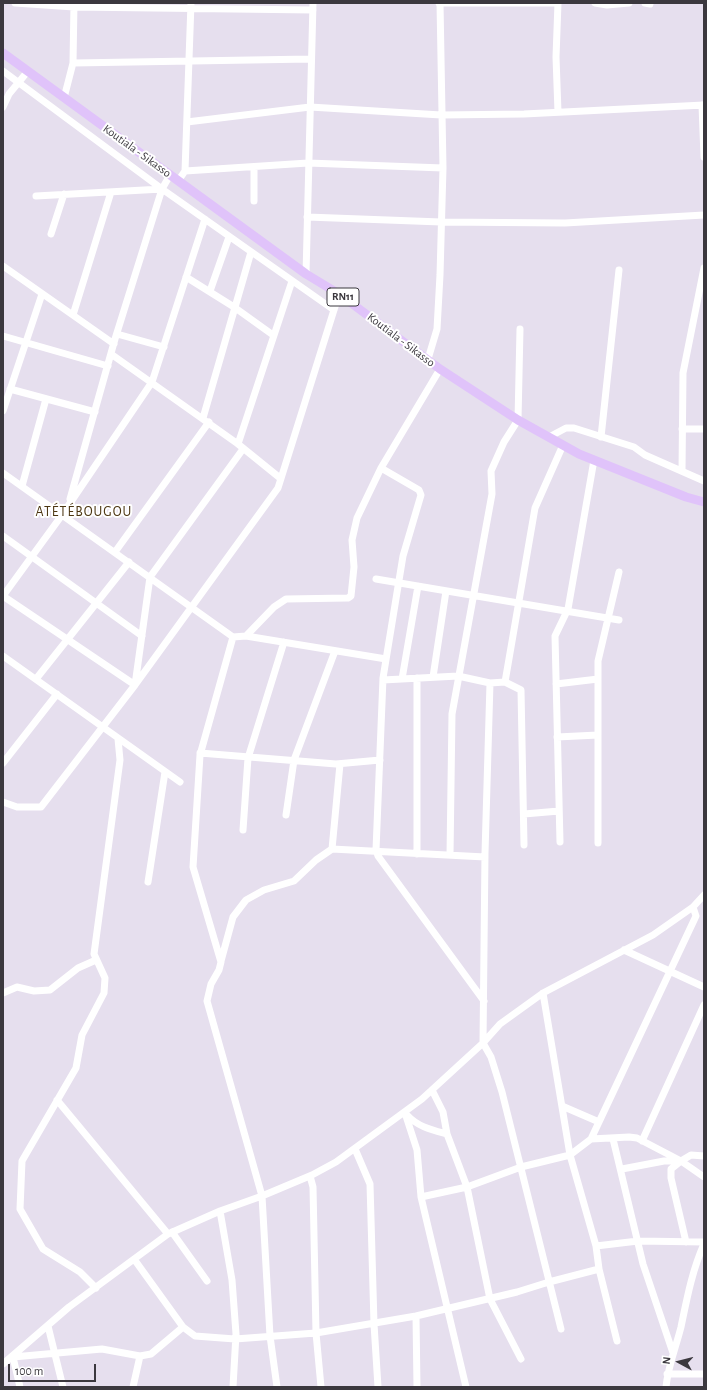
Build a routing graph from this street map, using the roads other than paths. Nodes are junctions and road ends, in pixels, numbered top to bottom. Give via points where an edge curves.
1 (15, 3) edge
2 (440, 3) edge
3 (558, 3) edge
4 (595, 3) edge
5 (628, 3) edge
6 (74, 5) edge
7 (190, 6) edge
8 (313, 6) edge
9 (3, 53) edge
10 (310, 59) junction
11 (189, 62) junction
12 (72, 63) junction
13 (3, 71) edge
14 (28, 71) junction
15 (18, 82) junction
16 (64, 98) junction
17 (703, 105) edge
18 (3, 107) edge
19 (310, 107) junction
20 (558, 112) junction
21 (441, 115) junction
22 (187, 122) junction
23 (704, 157) edge
24 (308, 163) junction
25 (254, 167) junction
26 (443, 168) junction
27 (185, 171) junction
28 (170, 175) junction
29 (178, 181) junction
30 (162, 189) junction
31 (111, 192) junction
32 (64, 194) junction
33 (36, 196) dead end
34 (254, 201) dead end
35 (704, 215) edge
36 (307, 217) junction
37 (204, 219) junction
38 (441, 222) junction
39 (51, 234) dead end
40 (229, 237) junction
41 (251, 252) junction
42 (3, 266) edge
43 (704, 268) edge
44 (619, 270) dead end
45 (306, 274) junction
46 (186, 277) junction
47 (292, 281) junction
48 (210, 291) junction
49 (42, 294) junction
50 (339, 294) junction
51 (234, 307) junction
52 (334, 310) junction
53 (73, 315) junction
54 (520, 329) dead end
55 (117, 334) junction
56 (273, 335) junction
57 (3, 336) edge
58 (26, 342) junction
59 (114, 344) junction
60 (164, 347) junction
61 (111, 354) junction
62 (428, 359) junction
63 (108, 366) junction
64 (440, 369) junction
65 (152, 382) junction
66 (10, 389) junction
67 (46, 399) junction
68 (4, 408) edge
69 (95, 412) junction
70 (206, 420) junction
71 (518, 420) junction
72 (682, 429) junction
73 (704, 429) edge
74 (549, 437) junction
75 (600, 437) junction
76 (563, 445) junction
77 (240, 446) junction
78 (594, 460) junction
79 (380, 468) junction
80 (682, 471) junction
81 (3, 473) edge
82 (280, 478) junction
83 (704, 481) edge
84 (22, 486) junction
85 (704, 502) edge
86 (68, 506) junction
87 (62, 515) junction
88 (3, 536) edge
89 (115, 552) junction
90 (32, 557) junction
91 (128, 562) junction
92 (619, 572) dead end
93 (150, 578) junction
94 (376, 579) dead end
95 (399, 583) junction
96 (418, 586) junction
97 (446, 591) junction
98 (473, 595) junction
99 (96, 603) junction
100 (519, 603) junction
101 (190, 606) junction
102 (567, 611) junction
103 (608, 618) junction
104 (619, 620) dead end
105 (142, 636) junction
106 (246, 636) junction
107 (233, 637) junction
108 (68, 639) junction
109 (284, 642) junction
110 (335, 651) junction
111 (3, 656) edge
112 (386, 659) junction
113 (458, 676) junction
114 (417, 678) junction
115 (433, 678) junction
116 (36, 679) junction
117 (402, 679) junction
118 (598, 679) junction
119 (383, 680) junction
120 (505, 682) junction
121 (490, 683) junction
122 (556, 684) junction
123 (135, 685) junction
124 (57, 694) junction
125 (102, 727) junction
126 (598, 735) junction
127 (557, 737) junction
128 (118, 738) junction
129 (200, 752) junction
130 (248, 757) junction
131 (294, 760) junction
132 (380, 760) junction
133 (3, 763) edge
134 (340, 764) junction
135 (165, 772) junction
136 (180, 782) dead end
137 (3, 802) edge
138 (559, 811) junction
139 (524, 814) junction
140 (286, 815) dead end
141 (243, 830) dead end
142 (560, 842) dead end
143 (598, 843) dead end
144 (524, 845) dead end
145 (332, 849) junction
146 (377, 852) junction
147 (417, 854) junction
148 (450, 855) junction
149 (485, 857) junction
150 (148, 882) dead end
151 (704, 895) edge
152 (693, 907) junction
153 (624, 950) junction
154 (96, 960) junction
155 (221, 962) junction
156 (670, 971) junction
157 (704, 987) edge
158 (3, 993) edge
159 (543, 993) junction
160 (484, 1001) junction
161 (704, 1005) edge
162 (483, 1043) junction
163 (432, 1090) junction
164 (57, 1100) junction
165 (562, 1106) junction
166 (405, 1113) junction
167 (599, 1122) junction
168 (447, 1134) junction
169 (591, 1139) junction
170 (613, 1139) junction
171 (642, 1140) junction
172 (355, 1149) junction
173 (570, 1155) junction
174 (704, 1156) edge
175 (681, 1161) junction
176 (521, 1167) junction
177 (622, 1169) junction
178 (310, 1176) junction
179 (704, 1177) edge
180 (467, 1188) junction
181 (262, 1196) junction
182 (421, 1197) junction
183 (220, 1210) junction
184 (170, 1233) junction
185 (638, 1241) junction
186 (686, 1242) junction
187 (704, 1243) edge
188 (596, 1246) junction
189 (134, 1259) junction
190 (599, 1270) junction
191 (207, 1281) dead end
192 (549, 1282) junction
193 (96, 1288) junction
194 (490, 1299) junction
195 (448, 1309) junction
196 (416, 1316) junction
197 (374, 1324) junction
198 (48, 1326) junction
199 (183, 1327) junction
200 (561, 1330) dead end
201 (316, 1332) junction
202 (270, 1336) junction
203 (235, 1339) junction
204 (617, 1341) dead end
205 (55, 1353) junction
206 (673, 1353) junction
207 (13, 1356) junction
208 (140, 1356) junction
209 (521, 1359) dead end
210 (3, 1364) edge
211 (667, 1374) junction
212 (704, 1374) edge
213 (20, 1387) edge
214 (63, 1387) edge
215 (133, 1387) edge
216 (234, 1387) edge
217 (278, 1387) edge
218 (321, 1387) edge
219 (378, 1387) edge
220 (417, 1387) edge
221 (466, 1387) edge
222 (666, 1387) edge

1 - 6 street
2 - 3 street
2 - 21 street
3 - 20 street
4 - 5 street
6 - 7 street
6 - 12 street
7 - 8 street
7 - 11 street
8 - 10 street
9 - 14 main road, Koutiala - Sikasso / RN11
10 - 11 street
10 - 19 street
11 - 12 street
11 - 22 street
12 - 16 street
13 - 15 street
14 - 15 street
14 - 16 main road, Koutiala - Sikasso / RN11
15 - 18 street
15 - 30 street
16 - 28 main road, Koutiala - Sikasso / RN11
17 - 20 street
17 - 23 street
19 - 21 street
19 - 22 street
19 - 24 street
20 - 21 street
21 - 26 street
22 - 27 street
24 - 25 street
24 - 26 street
24 - 36 street
25 - 27 street
25 - 34 street
26 - 38 street
27 - 29 street
28 - 29 main road, Koutiala - Sikasso / RN11
28 - 30 street
29 - 45 main road, Koutiala - Sikasso / RN11
30 - 31 street
30 - 37 street
30 - 55 street
31 - 32 street
31 - 53 street
32 - 33 street
32 - 39 street
35 - 38 street via 603,222
36 - 38 street
36 - 45 street
37 - 40 street
37 - 46 street
38 - 62 street via 437,329
40 - 41 street
40 - 48 street
41 - 47 street
41 - 51 street
42 - 49 street
43 - 72 street via 683,373
44 - 75 street
45 - 50 main road, Koutiala - Sikasso / RN11
46 - 48 street
46 - 60 street
47 - 52 street
47 - 56 street
48 - 51 street
49 - 53 street
49 - 58 street
50 - 52 street
50 - 62 main road, Koutiala - Sikasso / RN11
51 - 56 street
51 - 70 street
52 - 82 street
53 - 59 street
54 - 71 street
55 - 59 street
55 - 60 street
56 - 77 street
57 - 58 street
58 - 63 street
58 - 66 street
59 - 61 street
60 - 65 street
61 - 63 street
61 - 65 street
62 - 64 main road, Koutiala - Sikasso / RN11
63 - 69 street
64 - 71 main road, Koutiala - Sikasso / RN11
64 - 79 street
65 - 70 street
65 - 86 street
66 - 67 street
66 - 68 street
67 - 69 street
67 - 84 street
69 - 86 street
70 - 77 street
70 - 89 street
71 - 74 main road, Koutiala - Sikasso / RN11
71 - 98 street via 490,470 492,494
72 - 73 street
72 - 80 street
74 - 75 street via 566,428 574,428
74 - 76 main road, Koutiala - Sikasso / RN11
75 - 80 street via 634,448
76 - 78 main road, Koutiala - Sikasso / RN11
76 - 100 street via 535,508
77 - 82 street
77 - 93 street
78 - 85 main road, Koutiala - Sikasso / RN11
78 - 102 street
79 - 95 street via 420,490 421,495 403,556
79 - 106 street via 357,518 352,540 354,567 351,596 286,599 274,607
80 - 83 street
81 - 84 street
82 - 101 street via 278,488
84 - 87 street
86 - 87 street
87 - 89 street
87 - 90 street
88 - 90 street
89 - 91 street
90 - 99 street
90 - 108 street via 3,596
91 - 93 street
91 - 99 street
92 - 103 street
93 - 101 street
93 - 105 street
94 - 95 street
95 - 96 street
95 - 112 street
96 - 97 street
96 - 117 street
97 - 98 street
97 - 115 street
98 - 100 street
98 - 113 street
99 - 105 street
99 - 108 street
100 - 102 street
100 - 120 street
101 - 107 street
101 - 123 street
102 - 103 street
102 - 122 street via 555,636
103 - 104 street
103 - 118 street via 598,661
105 - 123 street
106 - 107 street
106 - 109 street
107 - 129 street
108 - 116 street
108 - 123 street
109 - 110 street
109 - 130 street
110 - 112 street
110 - 131 street
111 - 116 street
112 - 119 street
113 - 115 street
113 - 121 street
113 - 148 street via 452,714
114 - 115 street
114 - 117 street
114 - 147 street
116 - 124 street
117 - 119 street
118 - 122 street
118 - 126 street
119 - 132 street
120 - 121 street
120 - 139 street via 521,690
121 - 149 street
122 - 127 street
123 - 125 street
124 - 125 street
124 - 133 street
125 - 128 street
125 - 137 street via 41,807 17,807
126 - 127 street
126 - 143 street
127 - 138 street
128 - 135 street
128 - 154 street via 120,760 94,954
129 - 130 street
129 - 155 street via 193,867
130 - 131 street
130 - 141 street
131 - 134 street
131 - 140 street
132 - 134 street
132 - 146 street
134 - 145 street
135 - 136 street
135 - 150 street
138 - 139 street
138 - 142 street
139 - 144 street
145 - 146 street
145 - 155 street via 294,881 264,890 246,900 230,924
146 - 147 street
146 - 160 street
147 - 148 street
148 - 149 street
149 - 160 street
151 - 152 street
152 - 153 street via 653,935
152 - 156 street via 696,916
153 - 156 street
153 - 159 street
154 - 158 street via 78,968 66,980 50,990 34,991 17,987
154 - 164 street via 105,978 104,993 82,1035 76,1068
155 - 181 street via 207,1001
156 - 157 street
156 - 167 street
159 - 162 street via 500,1024
159 - 165 street
160 - 162 street
161 - 171 street
162 - 163 street
162 - 176 street via 491,1058 502,1092
163 - 166 street
163 - 168 street via 443,1112
164 - 184 street
164 - 193 street via 22,1161 20,1209 44,1249 80,1272
165 - 167 street
165 - 173 street
166 - 168 street via 413,1122
166 - 172 street
166 - 182 street via 417,1150
167 - 169 street
168 - 180 street
169 - 170 street
169 - 173 street
170 - 171 street via 629,1137
170 - 177 street
171 - 175 street
172 - 178 street
172 - 197 street via 370,1184
173 - 176 street
173 - 188 street
174 - 175 street via 691,1155
175 - 177 street via 664,1161
175 - 179 street
175 - 186 street via 671,1170 670,1178
176 - 180 street
176 - 192 street
177 - 185 street
178 - 181 street
178 - 201 street via 313,1187
180 - 182 street
180 - 194 street
181 - 183 street
181 - 202 street
182 - 195 street
183 - 184 street
183 - 203 street via 232,1280
184 - 189 street
184 - 191 street
185 - 186 street
185 - 188 street
185 - 206 street via 643,1264
186 - 187 street
187 - 206 street via 687,1294 681,1328
188 - 190 street
189 - 193 street
189 - 199 street
190 - 192 street
190 - 204 street
192 - 194 street
192 - 200 street
193 - 198 street via 69,1306
194 - 195 street
194 - 209 street
195 - 196 street
195 - 221 street
196 - 197 street
196 - 220 street
197 - 201 street
197 - 219 street
198 - 205 street
198 - 207 street
199 - 203 street via 195,1336
199 - 208 street via 151,1354
201 - 202 street
201 - 218 street
202 - 203 street
202 - 217 street
203 - 216 street
205 - 207 street
205 - 208 street via 102,1349
205 - 214 street
206 - 211 street
207 - 210 street
207 - 213 street
208 - 215 street
211 - 212 street
211 - 222 street

